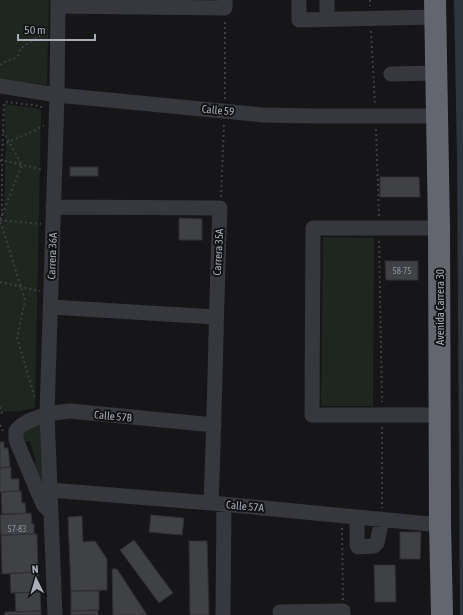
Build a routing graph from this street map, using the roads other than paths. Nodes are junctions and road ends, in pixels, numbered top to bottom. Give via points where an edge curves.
1 (299, 0) edge
2 (328, 0) edge
3 (58, 3) edge
4 (225, 4) edge
5 (437, 6) edge
6 (327, 19) junction
7 (436, 73) junction
8 (391, 74) dead end
9 (0, 86) edge
10 (57, 95) junction
11 (436, 116) junction
12 (54, 207) junction
13 (440, 228) junction
14 (51, 300) junction
15 (215, 317) junction
16 (46, 414) junction
17 (440, 415) junction
18 (214, 425) junction
19 (10, 432) joint
20 (50, 490) junction
21 (217, 504) junction
22 (50, 512) junction
23 (357, 517) junction
24 (382, 519) junction
25 (440, 525) junction
26 (280, 612) dead end
27 (343, 613) edge
28 (55, 615) edge
29 (223, 615) edge
30 (442, 615) edge

1 - 6 street via 299,20
2 - 6 street
3 - 4 street
3 - 10 street, Carrera 36A
5 - 6 street via 371,18
5 - 7 highway, Avenida Carrera 30
7 - 8 street
7 - 11 highway, Avenida Carrera 30
9 - 10 street, Calle 59
10 - 11 street, Calle 59 via 283,115
10 - 12 street, Carrera 36A via 47,168
11 - 13 highway, Avenida Carrera 30
12 - 14 street, Carrera 36A
12 - 15 street, Carrera 35A via 220,208
13 - 17 highway, Avenida Carrera 30
13 - 17 street via 314,228 312,415
14 - 15 street
14 - 16 street, Carrera 36A
15 - 18 street, Carrera 35A
16 - 18 street, Calle 57B via 70,411
16 - 19 street, Calle 57B
16 - 20 street, Carrera 36A
17 - 25 highway, Avenida Carrera 30
18 - 21 street, Carrera 35A
19 - 22 street, Carrera 36A via 16,440 43,504
20 - 21 street, Calle 57A
20 - 22 street, Carrera 36A
21 - 23 street, Calle 57A
21 - 29 street, Carrera 35A
22 - 28 street, Carrera 36A
23 - 24 street, Calle 57A
23 - 24 street via 358,547 374,546 377,543
24 - 25 street, Calle 57A
25 - 30 highway, Avenida Carrera 30
26 - 27 street

